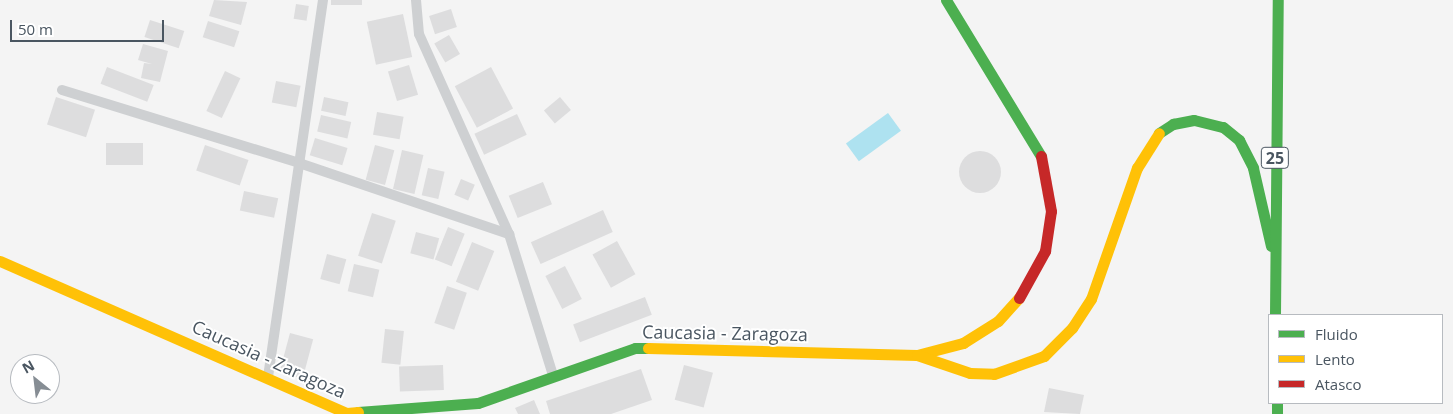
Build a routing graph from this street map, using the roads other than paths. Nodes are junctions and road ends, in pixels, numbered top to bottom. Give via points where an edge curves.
1 (323, 0) edge
2 (416, 0) edge
3 (946, 0) edge
4 (1278, 0) edge
5 (62, 90) dead end
6 (302, 164) junction
7 (509, 234) junction
8 (1274, 257) junction
9 (0, 261) edge
10 (1275, 314) edge
11 (917, 355) junction
12 (553, 376) junction
13 (268, 378) junction

1 - 6 lane
2 - 7 lane via 419,34
3 - 11 main road, Caucasia - Zaragoza via 1044,161 1051,211 1045,251 1025,292 998,321 963,343
4 - 8 main road, 25
5 - 6 lane
6 - 7 lane
6 - 13 lane
7 - 12 lane
8 - 10 main road, 25
8 - 11 main road via 1253,168 1239,140 1213,125 1194,120 1173,124 1152,138 1137,168 1091,299 1072,328 1044,356 994,374 970,372
9 - 13 main road, Caucasia - Zaragoza
11 - 12 main road, Caucasia - Zaragoza via 635,348
12 - 13 main road, Caucasia - Zaragoza via 478,403 347,413

